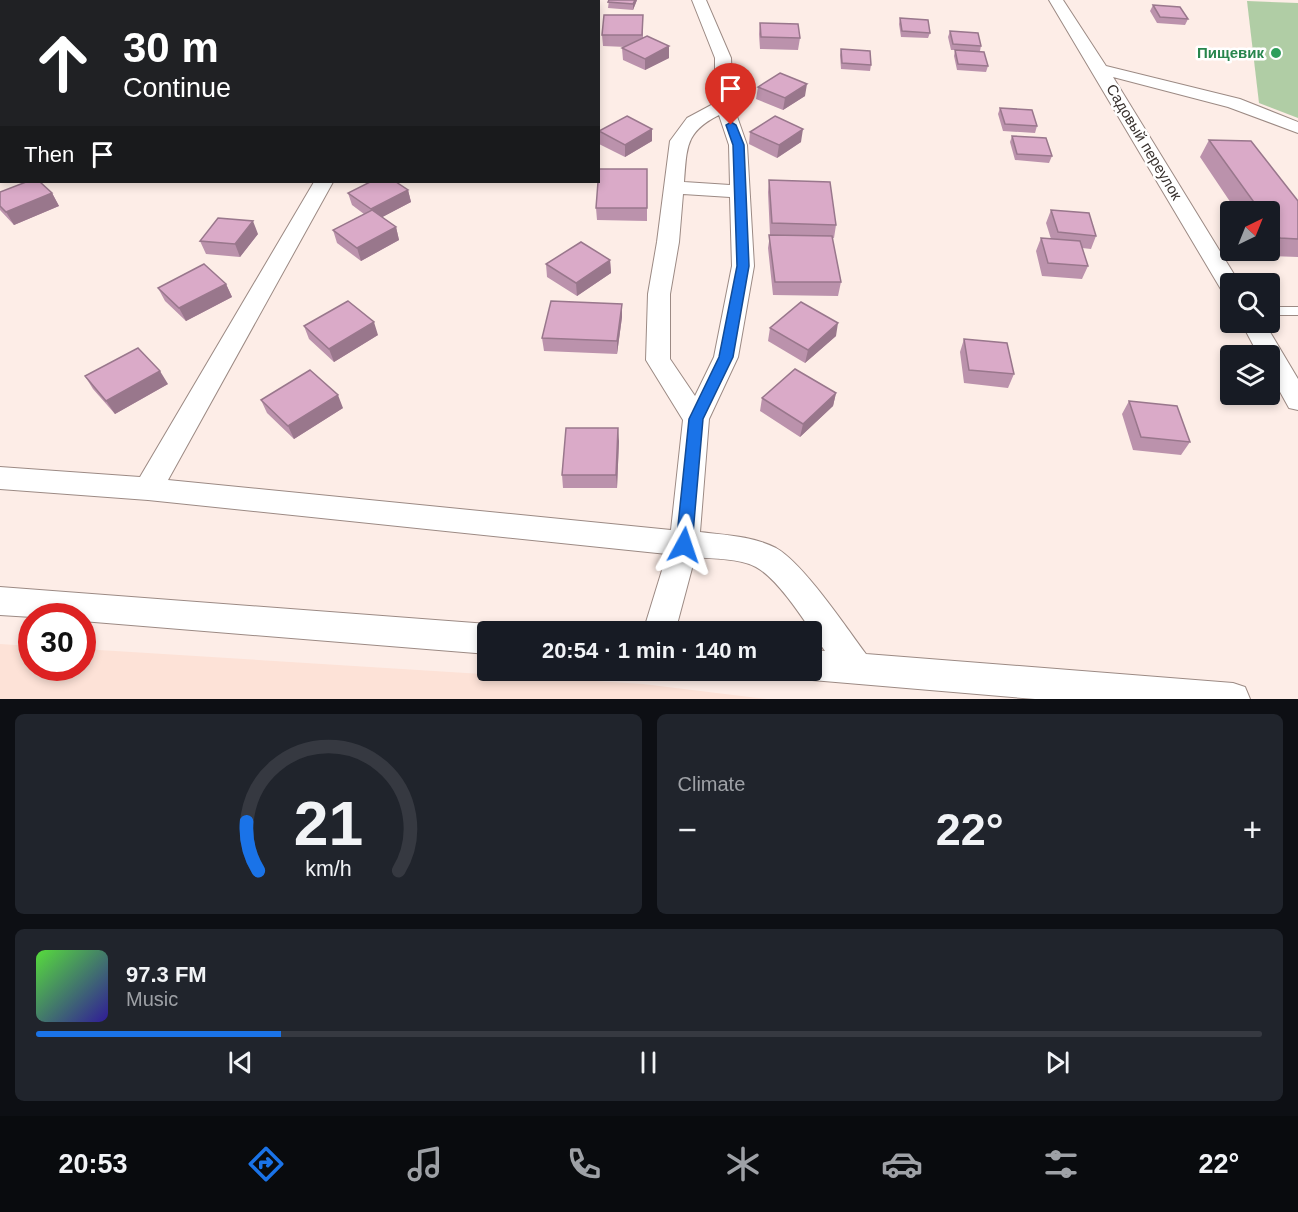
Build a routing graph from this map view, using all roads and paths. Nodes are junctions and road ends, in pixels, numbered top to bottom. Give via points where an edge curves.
1 (699, 0) edge
2 (1056, 0) edge
3 (1100, 69) junction
4 (724, 105) junction
5 (1298, 128) edge
6 (323, 183) edge
7 (673, 187) junction
8 (740, 192) junction
9 (1222, 273) edge
10 (1280, 311) edge
11 (1298, 311) edge
12 (1258, 333) edge
13 (1298, 401) edge
14 (696, 419) junction
15 (0, 478) edge
16 (148, 489) junction
17 (684, 545) junction
18 (0, 601) edge
19 (662, 621) edge
20 (477, 638) edge
21 (822, 666) edge
22 (858, 669) junction
23 (1233, 699) edge

1 - 4 street via 723,58
2 - 3 street, Садовый переулок
3 - 5 street via 1234,102
3 - 9 street, Садовый переулок
4 - 7 street via 687,125 680,136
4 - 8 street via 738,145
6 - 16 street
7 - 8 street
7 - 14 street via 659,294 658,360
8 - 14 street via 743,266 726,357
10 - 11 lane
12 - 13 street
14 - 17 street
15 - 16 street
16 - 17 street
17 - 19 street
17 - 22 street via 740,549 767,558 792,581
18 - 20 street
21 - 22 street
22 - 23 street

